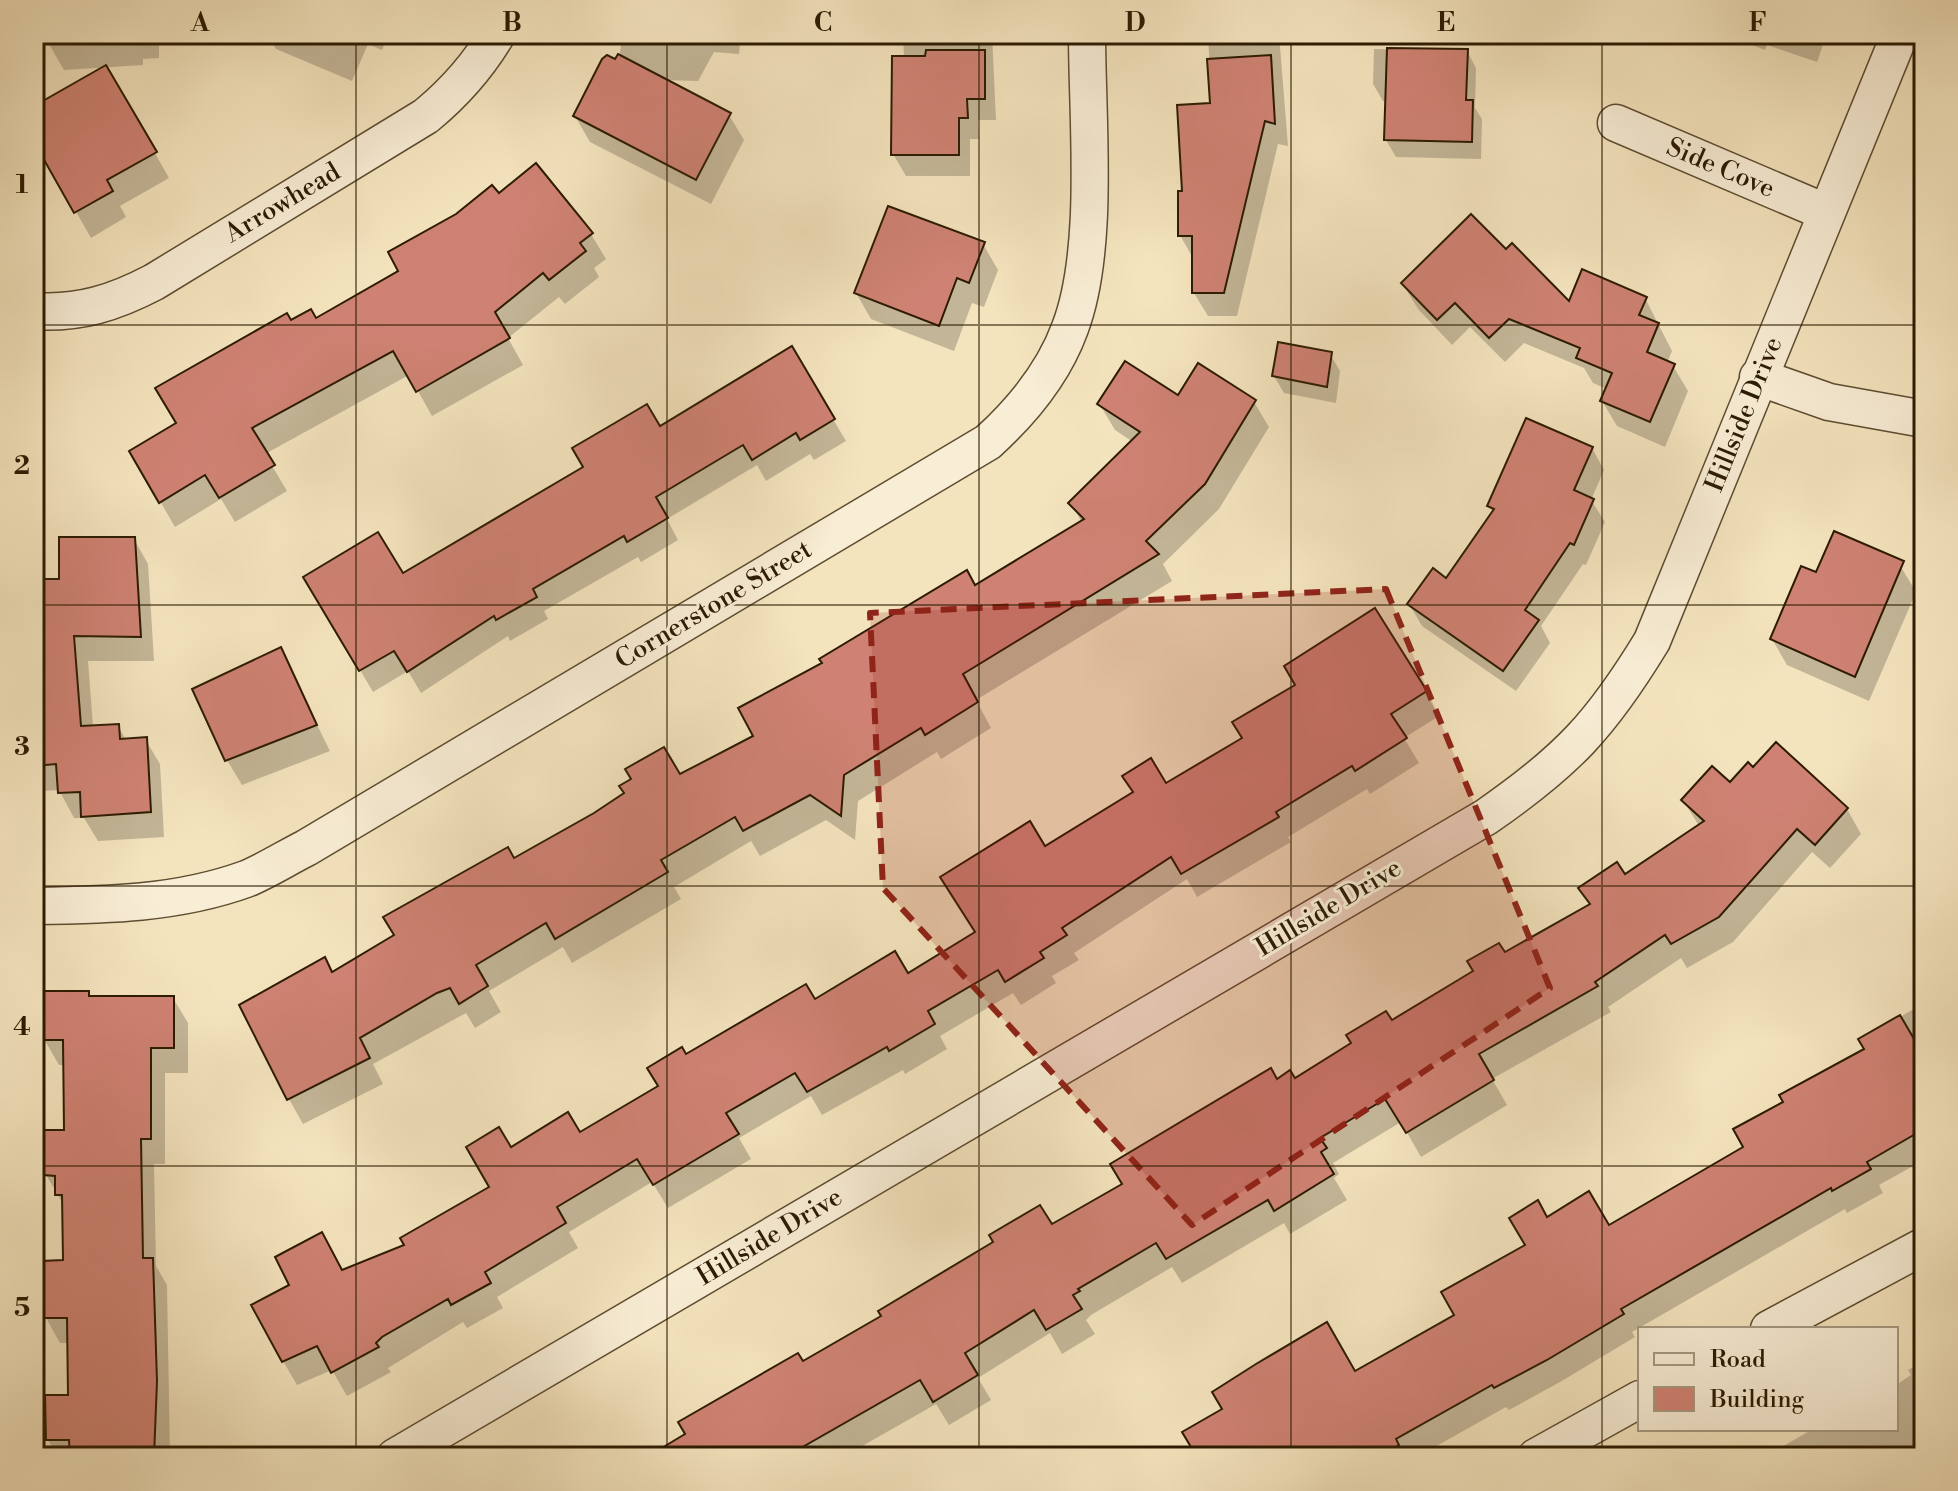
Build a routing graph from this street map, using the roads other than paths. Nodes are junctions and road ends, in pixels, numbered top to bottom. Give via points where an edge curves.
1 (497, 34) edge
2 (1087, 34) edge
3 (1900, 34) edge
4 (1616, 123) dead end
5 (1825, 212) junction
6 (34, 311) edge
7 (1758, 377) junction
8 (1924, 419) edge
9 (34, 906) edge
10 (1924, 1246) edge
11 (1773, 1327) edge
12 (1638, 1400) edge
13 (395, 1457) edge
14 (1536, 1457) edge

1 - 6 street, Arrowhead via 474,68 426,116 154,282 117,302 67,313
2 - 9 street, Cornerstone Street via 1084,271 1071,327 1059,353 1009,423 988,442 248,878 185,897
3 - 5 street, Hillside Drive
4 - 5 street, Side Cove
5 - 7 street, Hillside Drive
7 - 8 street via 1829,402
7 - 13 street, Hillside Drive via 1652,641 1616,701 1544,777 1486,817
10 - 11 street
12 - 14 street

